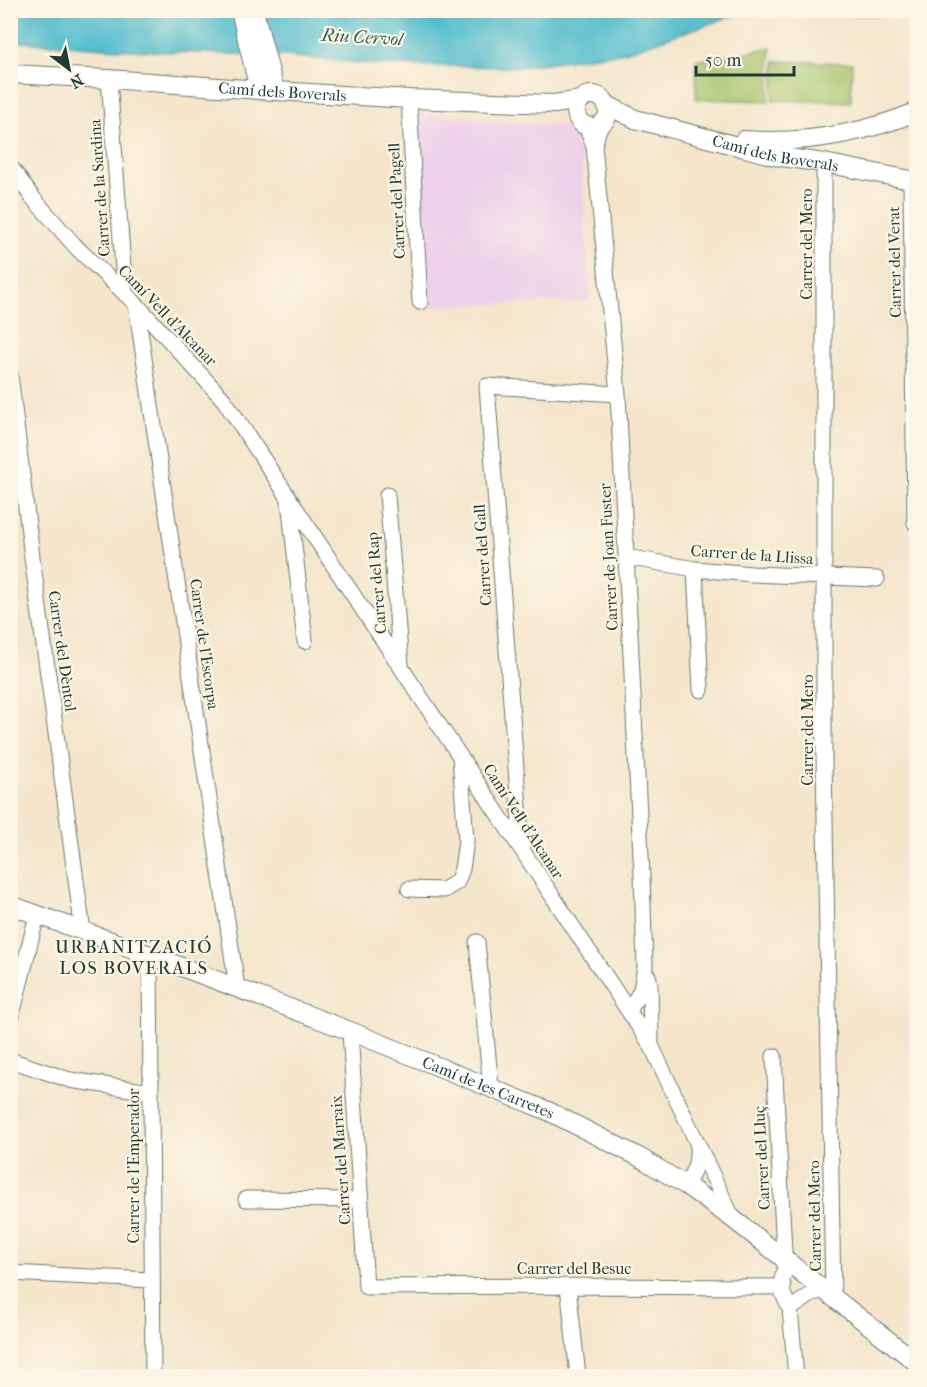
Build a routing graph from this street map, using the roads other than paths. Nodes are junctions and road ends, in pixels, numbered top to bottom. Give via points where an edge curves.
1 (240, 10) edge
2 (254, 10) edge
3 (10, 74) edge
4 (109, 79) junction
5 (265, 83) junction
6 (409, 99) junction
7 (916, 112) edge
8 (593, 116) junction
9 (706, 138) junction
10 (824, 163) junction
11 (10, 166) edge
12 (914, 180) edge
13 (124, 294) junction
14 (420, 302) dead end
15 (136, 304) junction
16 (10, 375) edge
17 (618, 394) junction
18 (387, 495) dead end
19 (289, 498) junction
20 (916, 524) edge
21 (626, 556) junction
22 (695, 569) junction
23 (824, 577) junction
24 (877, 579) dead end
25 (305, 641) dead end
26 (401, 668) junction
27 (701, 690) dead end
28 (460, 756) junction
29 (523, 851) junction
30 (409, 889) dead end
31 (10, 905) edge
32 (37, 915) junction
33 (83, 932) junction
34 (477, 942) dead end
35 (150, 955) junction
36 (645, 966) junction
37 (237, 988) junction
38 (650, 994) junction
39 (618, 996) junction
40 (630, 1014) junction
41 (10, 1023) edge
42 (350, 1031) junction
43 (651, 1045) junction
44 (774, 1056) dead end
45 (10, 1060) edge
46 (491, 1088) junction
47 (151, 1092) junction
48 (698, 1145) junction
49 (712, 1173) junction
50 (686, 1186) junction
51 (246, 1199) dead end
52 (360, 1200) junction
53 (733, 1219) junction
54 (784, 1258) junction
55 (10, 1273) edge
56 (152, 1280) junction
57 (568, 1286) junction
58 (366, 1287) joint
59 (783, 1287) junction
60 (829, 1293) junction
61 (790, 1309) junction
62 (916, 1362) edge
63 (153, 1377) edge
64 (578, 1377) edge
65 (796, 1377) edge

1 - 5 street
2 - 5 street
3 - 4 street, Camí dels Boverals
4 - 5 street, Camí dels Boverals
4 - 13 street, Carrer de la Sardina
5 - 6 street, Camí dels Boverals
6 - 8 street, Camí dels Boverals via 554,104
6 - 14 street, Carrer del Pagell
7 - 9 street via 835,136 763,141
8 - 9 street, Camí dels Boverals via 635,119
8 - 17 street, Carrer de Joan Fuster
9 - 10 street, Camí dels Boverals via 775,156
10 - 12 street, Camí dels Boverals
10 - 23 street, Carrer del Mero
11 - 13 street, Camí Vell d'Alcanar via 77,248
12 - 20 street, Carrer del Verat
13 - 15 street, Camí Vell d'Alcanar
15 - 19 street, Camí Vell d'Alcanar via 224,400
15 - 37 street, Carrer de l'Escorpa
16 - 33 street, Carrer del Dèntol
17 - 21 street, Carrer de Joan Fuster
17 - 29 street, Carrer del Gall via 487,386
18 - 26 street, Carrer del Rap
19 - 25 street, Camí Vell d'Alcanar
19 - 26 street, Camí Vell d'Alcanar
21 - 22 street, Carrer de la Llissa
21 - 36 street, Carrer de Joan Fuster
22 - 23 street, Carrer de la Llissa
22 - 27 street
23 - 24 street, Carrer de la Llissa
23 - 60 street, Carrer del Mero
26 - 28 street, Camí Vell d'Alcanar
28 - 29 street, Camí Vell d'Alcanar
28 - 30 street via 466,841 462,869 457,882 444,890
29 - 39 street, Camí Vell d'Alcanar
31 - 32 street, Camí de les Carretes
32 - 33 street, Camí de les Carretes
32 - 41 street
33 - 35 street, Camí de les Carretes
34 - 46 street
35 - 37 street, Camí de les Carretes
35 - 47 street, Carrer de l'Emperador
36 - 38 street, Carrer de Joan Fuster
36 - 39 street via 637,984 628,994
36 - 40 street, Carrer de Joan Fuster via 641,990
37 - 42 street, Camí de les Carretes
38 - 40 street via 641,1009
38 - 43 street, Carrer de Joan Fuster
39 - 40 street, Camí Vell d'Alcanar
40 - 43 street, Camí Vell d'Alcanar
42 - 46 street, Camí de les Carretes
42 - 52 street, Carrer del Marraix
43 - 48 street, Camí Vell d'Alcanar
44 - 54 street, Carrer del Lluç
45 - 47 street via 70,1080
46 - 50 street, Camí de les Carretes via 548,1111 639,1157
47 - 56 street, Carrer de l'Emperador
48 - 49 street, Camí Vell d'Alcanar
48 - 50 street
49 - 50 street via 709,1184
49 - 53 street, Camí Vell d'Alcanar
50 - 53 street, Camí de les Carretes
51 - 52 street
52 - 58 street, Carrer del Marraix
53 - 54 street, Camí de les Carretes
54 - 59 street, Carrer del Lluç
54 - 60 street, Camí de les Carretes
55 - 56 street
56 - 63 street, Carrer de l'Emperador
57 - 58 street, Carrer del Besuc
57 - 59 street, Carrer del Besuc
57 - 64 street
59 - 61 street, Carrer del Lluç
60 - 61 street via 812,1294
60 - 62 street, Camí de les Carretes
61 - 65 street, Carrer del Lluç

